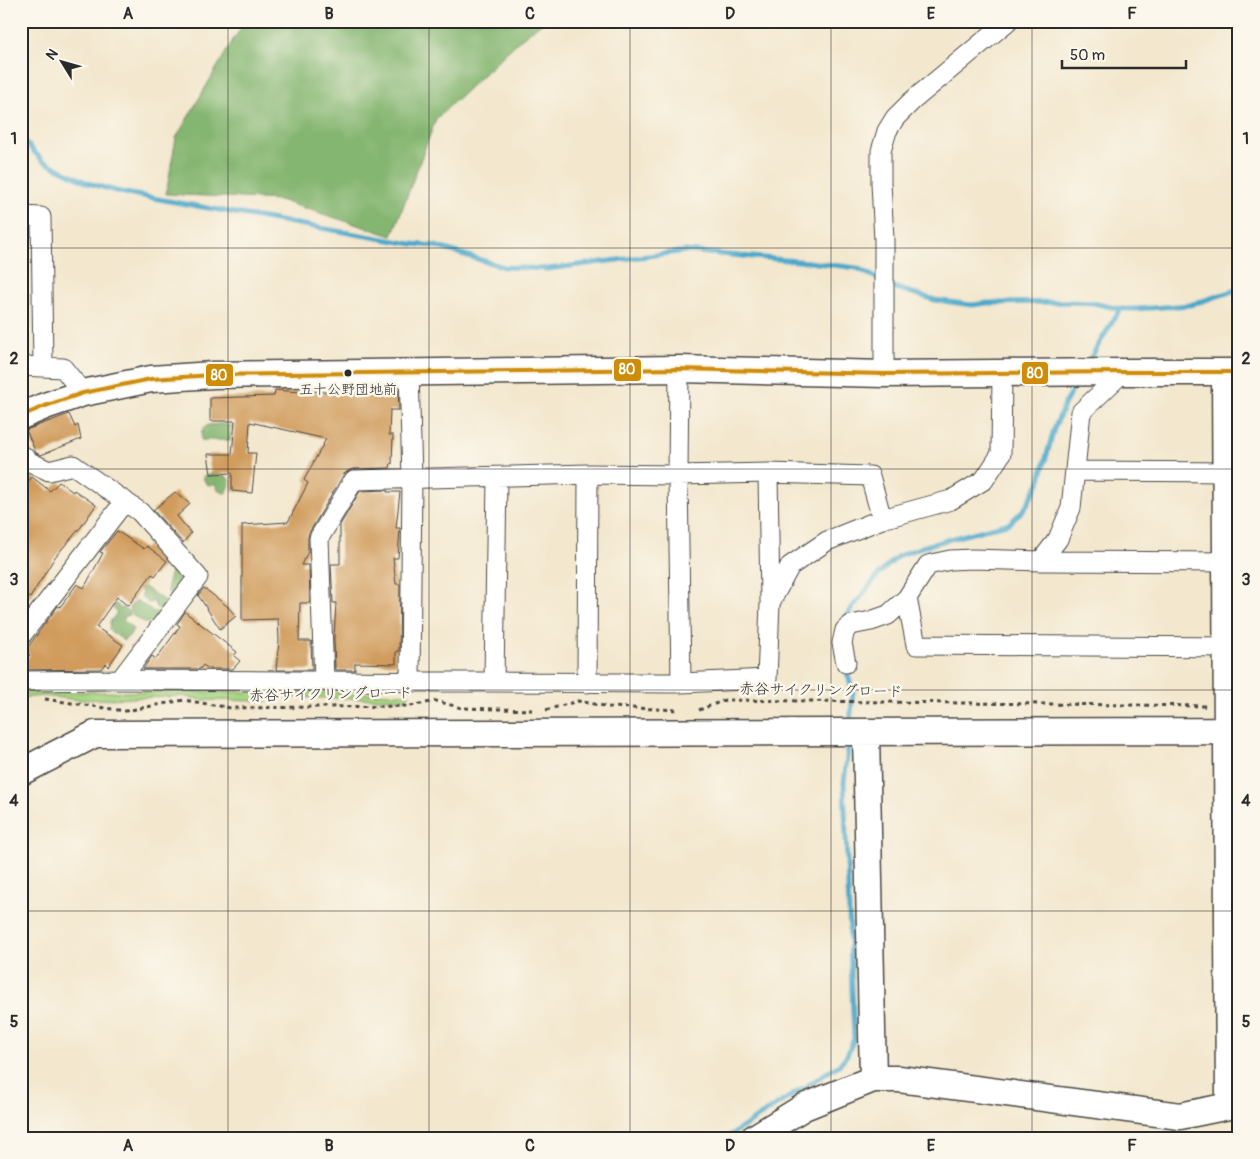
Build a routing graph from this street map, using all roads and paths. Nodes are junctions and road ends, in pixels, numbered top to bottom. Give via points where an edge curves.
1 (1008, 21) edge
2 (21, 216) edge
3 (21, 366) edge
4 (43, 366) junction
5 (679, 370) junction
6 (409, 372) junction
7 (1002, 372) junction
8 (1123, 372) junction
9 (1232, 372) edge
10 (884, 374) junction
11 (82, 393) junction
12 (21, 416) edge
13 (24, 463) edge
14 (1075, 471) junction
15 (1232, 472) edge
16 (588, 474) junction
17 (768, 474) junction
18 (678, 475) junction
19 (496, 477) junction
20 (412, 478) junction
21 (125, 501) junction
22 (882, 519) junction
23 (1041, 561) junction
24 (1233, 562) edge
25 (907, 598) junction
26 (770, 603) junction
27 (21, 636) edge
28 (1233, 647) edge
29 (846, 663) dead end
30 (120, 680) junction
31 (21, 681) edge
32 (324, 682) junction
33 (410, 682) junction
34 (494, 682) junction
35 (587, 683) junction
36 (681, 683) junction
37 (36, 698) dead end
38 (682, 710) dead end
39 (691, 710) dead end
40 (1231, 722) edge
41 (866, 732) junction
42 (21, 772) edge
43 (1233, 817) edge
44 (1234, 908) edge
45 (1234, 1019) edge
46 (873, 1079) junction
47 (1234, 1104) edge
48 (754, 1138) edge

1 - 10 street via 912,101 887,131 881,151
2 - 4 street via 41,217
3 - 4 street
4 - 11 street via 63,368
5 - 6 street
5 - 10 street
5 - 18 street
6 - 11 street via 204,375 151,379
6 - 20 street
7 - 8 street
7 - 10 street
7 - 22 street via 1001,454 984,480 951,500
8 - 9 street
8 - 14 street via 1081,412
9 - 15 street
11 - 12 street
13 - 21 street via 49,471 72,465
14 - 15 street
14 - 23 street via 1071,508 1058,539
15 - 24 street
16 - 18 street
16 - 19 street
16 - 35 street
17 - 18 street
17 - 22 street via 870,476
17 - 26 street
18 - 36 street
19 - 20 street
19 - 34 street
20 - 32 street via 354,480 320,538
20 - 33 street
21 - 27 street
21 - 30 street via 140,512 198,577
22 - 26 street via 827,541 790,566
23 - 24 street
23 - 25 street via 973,559 928,565
24 - 28 street
25 - 28 street via 916,645
25 - 29 street via 888,615 851,625 845,630 842,643
26 - 36 street via 767,679
28 - 40 street
30 - 31 street
30 - 32 street
32 - 33 street
33 - 34 street
34 - 35 street
35 - 36 street
37 - 38 path, 赤谷サイクリングロード via 125,711 184,700 231,708 410,706 436,700 462,708 548,710 578,701 609,707
39 - 40 path, 赤谷サイクリングロード via 700,710 725,700
40 - 41 street
40 - 43 street
41 - 42 street via 95,734
41 - 46 street
43 - 44 street
44 - 45 street
45 - 47 street
46 - 47 street via 900,1079 1180,1116
46 - 48 street via 804,1107

